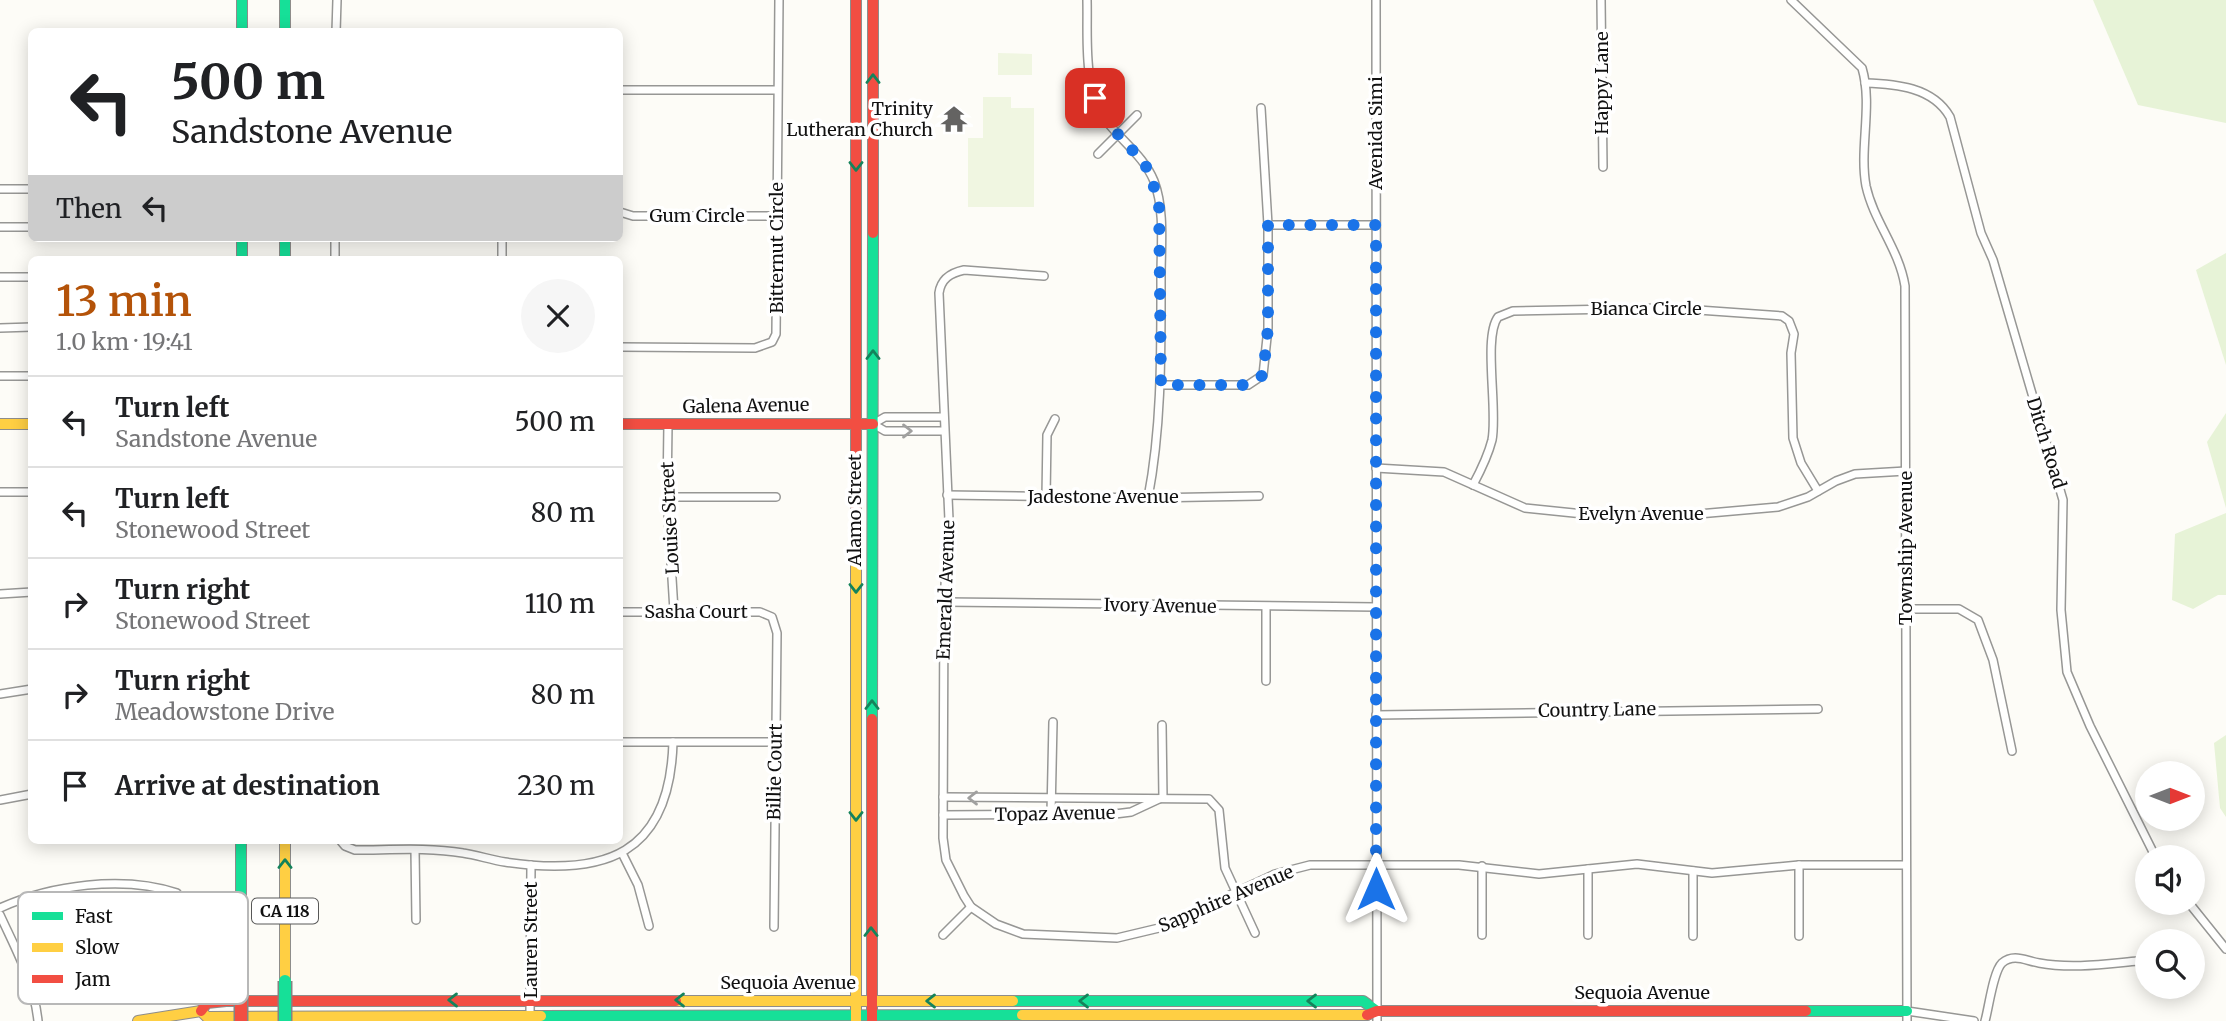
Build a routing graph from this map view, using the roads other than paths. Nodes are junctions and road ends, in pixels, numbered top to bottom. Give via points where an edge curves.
1 (242, 0) edge
2 (337, 0) edge
3 (779, 0) edge
4 (856, 0) edge
5 (873, 0) edge
6 (1087, 0) edge
7 (1376, 0) edge
8 (1601, 0) edge
9 (1791, 0) edge
10 (285, 2) edge
11 (242, 28) edge
12 (285, 28) edge
13 (336, 28) edge
14 (1865, 83) junction
15 (623, 90) edge
16 (776, 90) junction
17 (1261, 108) dead end
18 (1138, 115) dead end
19 (1117, 134) junction
20 (1098, 154) dead end
21 (1603, 167) dead end
22 (0, 189) edge
23 (28, 189) edge
24 (623, 213) edge
25 (776, 216) junction
26 (1268, 225) junction
27 (1376, 225) junction
28 (28, 226) edge
29 (0, 227) edge
30 (1044, 276) dead end
31 (0, 277) edge
32 (28, 277) edge
33 (28, 327) edge
34 (0, 328) edge
35 (623, 347) edge
36 (0, 376) edge
37 (28, 376) edge
38 (1161, 385) junction
39 (943, 417) junction
40 (1055, 419) dead end
41 (856, 422) junction
42 (0, 424) edge
43 (28, 424) edge
44 (623, 424) edge
45 (668, 424) junction
46 (873, 424) junction
47 (944, 431) junction
48 (1376, 468) junction
49 (1906, 471) junction
50 (1473, 485) junction
51 (1818, 491) junction
52 (0, 492) edge
53 (28, 492) edge
54 (947, 495) junction
55 (1259, 496) dead end
56 (667, 497) junction
57 (776, 497) dead end
58 (1046, 497) junction
59 (1148, 498) junction
60 (28, 592) edge
61 (0, 594) edge
62 (944, 602) junction
63 (1266, 607) junction
64 (1376, 607) junction
65 (1906, 609) junction
66 (674, 611) junction
67 (623, 612) edge
68 (772, 617) joint
69 (1266, 681) dead end
70 (28, 690) edge
71 (0, 694) edge
72 (1818, 709) dead end
73 (1376, 715) junction
74 (1053, 722) dead end
75 (1162, 725) dead end
76 (623, 742) edge
77 (673, 742) junction
78 (776, 742) junction
79 (2011, 751) dead end
80 (28, 795) edge
81 (943, 797) junction
82 (1052, 798) junction
83 (1163, 798) junction
84 (0, 800) edge
85 (943, 814) junction
86 (1051, 814) junction
87 (241, 844) edge
88 (285, 844) edge
89 (343, 844) edge
90 (2149, 845) edge
91 (415, 850) junction
92 (622, 853) junction
93 (1376, 864) junction
94 (531, 865) junction
95 (1799, 865) junction
96 (1906, 865) junction
97 (1482, 866) junction
98 (1588, 869) junction
99 (1693, 871) junction
100 (54, 892) edge
101 (172, 892) edge
102 (241, 892) edge
103 (1236, 892) junction
104 (18, 901) edge
105 (971, 907) junction
106 (0, 908) edge
107 (0, 915) edge
108 (2199, 915) edge
109 (416, 919) dead end
110 (649, 926) dead end
111 (774, 927) dead end
112 (1255, 933) dead end
113 (943, 935) dead end
114 (1482, 935) dead end
115 (1588, 935) dead end
116 (1693, 936) dead end
117 (1799, 936) dead end
118 (2226, 949) edge
119 (18, 956) edge
120 (2135, 961) edge
121 (333, 1000) junction
122 (530, 1000) junction
123 (856, 1000) junction
124 (871, 1000) junction
125 (248, 1001) edge
126 (206, 1004) edge
127 (201, 1011) junction
128 (530, 1015) junction
129 (1377, 1016) edge
130 (1907, 1016) edge
131 (333, 1018) edge
132 (856, 1018) edge
133 (872, 1018) edge
134 (138, 1021) edge
135 (285, 1021) edge
136 (1974, 1021) edge
137 (1986, 1021) edge

1 - 11 main road
2 - 13 street
3 - 16 street, Bitternut Circle
4 -> 41 main road, Alamo Street
46 -> 5 main road, Alamo Street
6 - 19 street via 1090,83
7 - 27 street, Avenida Simi
8 - 21 street, Happy Lane
9 - 14 street via 1858,63
10 - 12 main road
14 - 49 street, Township Avenue via 1866,185 1875,215 1898,255 1905,286
14 - 90 street, Ditch Road via 1924,93 1944,106 1950,117 2063,500 2061,610 2067,672
15 - 16 street
16 - 25 street, Bitternut Circle
17 - 26 street
18 - 19 street
19 - 20 street
19 - 38 street via 1145,164 1159,200
22 - 23 street
24 - 25 street, Gum Circle
25 - 35 street, Bitternut Circle via 777,326 772,342 755,348
26 - 27 street
26 - 38 street via 1263,375 1248,385
27 - 48 street, Avenida Simi
28 - 29 street
30 - 39 street, Emerald Avenue via 964,270 943,280 939,293
31 - 32 street
33 - 34 street
36 - 37 street
38 - 59 street
39 - 46 street, Galena Avenue via 886,417
39 - 47 street, Emerald Avenue
40 - 58 street via 1047,435
41 - 45 main road, Galena Avenue
41 - 46 main road, Galena Avenue
41 -> 123 main road, Alamo Street
42 - 43 main road
44 - 45 main road, Galena Avenue
45 - 56 street, Louise Street
46 -> 47 street, Galena Avenue via 885,431
124 -> 46 main road, Alamo Street
47 - 54 street, Emerald Avenue
48 - 50 street, Evelyn Avenue via 1431,470
48 - 64 street, Avenida Simi
49 - 51 street, Evelyn Avenue via 1856,474
49 - 65 street, Township Avenue
50 - 51 street, Evelyn Avenue via 1525,508 1603,516 1750,511 1792,504
50 - 51 street, Bianca Circle via 1492,439 1490,335 1498,317 1513,311 1670,308 1773,313 1789,321 1794,334 1793,439
52 - 53 street
54 - 58 street, Jadestone Avenue
54 - 62 street, Emerald Avenue
55 - 59 street, Jadestone Avenue
56 - 57 street
56 - 66 street, Louise Street
58 - 59 street, Jadestone Avenue
60 - 61 street
62 - 63 street, Ivory Avenue
62 - 81 street, Emerald Avenue
63 - 64 street, Ivory Avenue
63 - 69 street
64 - 73 street, Avenida Simi
65 - 79 street via 1959,609 1978,620 1993,660
65 - 96 street, Township Avenue
66 - 67 street, Sasha Court
66 - 68 street, Sasha Court via 760,612
68 - 78 street, Billie Court via 777,633
70 - 71 street
72 - 73 street, Country Lane
73 - 93 street, Avenida Simi
74 - 82 street
75 - 83 street
76 - 77 street
77 - 78 street
77 - 92 street via 662,807 645,834
78 - 111 street, Billie Court
80 - 84 street
82 -> 81 street, Topaz Avenue
81 - 85 street, Emerald Avenue
82 - 83 street, Topaz Avenue
82 - 86 street
83 - 86 street, Topaz Avenue via 1131,812
83 - 103 street, Topaz Avenue via 1202,798 1215,803 1221,851
85 - 86 street, Topaz Avenue
85 - 105 street, Emerald Avenue via 946,860
87 - 102 main road, CA 118, bridge
135 -> 88 main road, CA 118, bridge
89 - 91 street via 355,850
91 - 94 street
91 - 109 street
92 - 94 street via 585,866
92 - 110 street via 638,885
93 - 97 street, Sapphire Avenue
93 - 103 street, Sapphire Avenue via 1310,865
93 - 129 street, Avenida Simi
94 - 122 street, Lauren Street
95 - 96 street, Sapphire Avenue
95 - 99 street, Sapphire Avenue via 1735,873
95 - 117 street
96 - 130 street, Township Avenue
97 - 98 street, Sapphire Avenue via 1539,874
97 - 114 street
98 - 99 street, Sapphire Avenue via 1637,864
98 - 115 street
99 - 116 street
100 - 101 street via 135,885
103 - 105 street, Sapphire Avenue via 1158,928 1116,938 1023,934 996,924
103 - 112 street, Topaz Avenue
104 - 106 street
105 - 113 street
107 - 119 street
108 - 118 street
120 - 137 street via 2072,966 2010,959 1995,974
122 -> 121 main road, Sequoia Avenue
121 - 125 main road, Sequoia Avenue
121 - 131 street
123 -> 122 main road, Sequoia Avenue
122 - 128 street, Lauren Street
123 - 124 main road, Sequoia Avenue
123 - 132 main road, Alamo Street
129 -> 124 main road, Sequoia Avenue via 1363,1001
124 - 133 main road, Alamo Street
126 - 127 main road, Sequoia Avenue
127 - 131 main road, Sequoia Avenue via 207,1017
127 - 134 main road, Sequoia Avenue
128 - 131 main road, Sequoia Avenue
128 - 132 main road, Sequoia Avenue
129 - 130 main road, Sequoia Avenue
129 - 133 main road, Sequoia Avenue
130 - 136 street
132 - 133 main road, Sequoia Avenue

